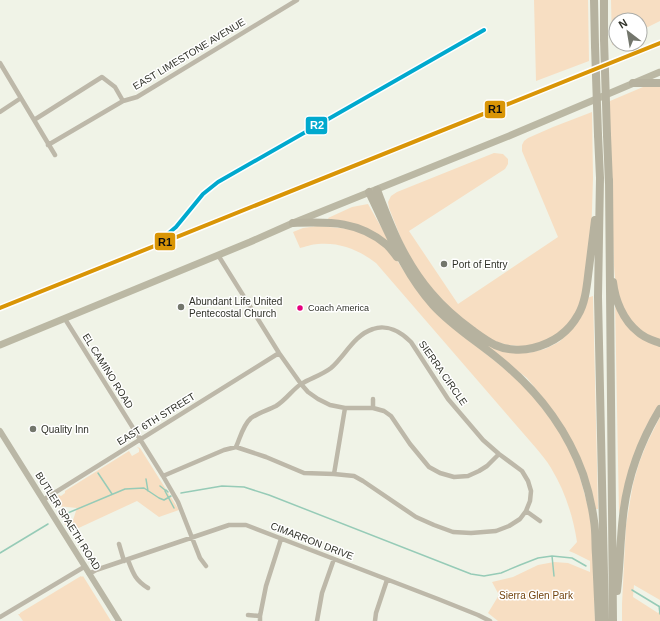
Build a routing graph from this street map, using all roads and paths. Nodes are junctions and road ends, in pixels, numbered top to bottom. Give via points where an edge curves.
1 (296, 0) edge
2 (594, 0) edge
3 (604, 0) edge
4 (0, 63) edge
5 (660, 72) edge
6 (633, 83) junction
7 (660, 83) edge
8 (21, 98) junction
9 (123, 101) junction
10 (0, 112) edge
11 (34, 120) junction
12 (48, 145) junction
13 (54, 156) dead end
14 (600, 178) junction
15 (609, 179) junction
16 (373, 191) junction
17 (293, 223) junction
18 (218, 255) junction
19 (403, 263) junction
20 (65, 319) junction
21 (660, 343) edge
22 (0, 345) edge
23 (279, 353) junction
24 (301, 384) junction
25 (373, 399) dead end
26 (345, 408) junction
27 (373, 408) junction
28 (660, 409) edge
29 (0, 431) edge
30 (140, 439) junction
31 (236, 447) junction
32 (499, 454) junction
33 (334, 474) junction
34 (163, 476) junction
35 (43, 500) junction
36 (526, 511) junction
37 (540, 521) dead end
38 (192, 537) junction
39 (281, 539) junction
40 (119, 544) dead end
41 (334, 559) junction
42 (126, 560) junction
43 (206, 566) dead end
44 (84, 567) junction
45 (89, 574) junction
46 (387, 580) junction
47 (148, 588) dead end
48 (613, 611) junction
49 (248, 615) dead end
50 (0, 617) edge
51 (260, 618) edge
52 (119, 621) edge
53 (317, 621) edge
54 (375, 621) edge
55 (490, 621) edge
56 (599, 621) edge
57 (605, 621) edge
58 (613, 621) edge

1 - 9 street, EAST LIMESTONE AVENUE via 137,97
2 - 14 highway, bridge
3 - 15 highway, bridge
4 - 8 street
5 - 6 main road
6 - 7 highway
6 - 16 main road
8 - 10 street
8 - 11 street
9 - 11 street via 115,87 102,77
9 - 12 street, EAST LIMESTONE AVENUE
11 - 12 street
12 - 13 street
14 - 16 highway via 587,291 579,314 569,329 558,338 528,350 512,350 495,345 479,336 445,308 420,279
14 - 57 highway via 598,297
15 - 21 highway via 614,288 626,320 638,332
15 - 48 highway
16 - 17 main road
16 - 19 highway
17 - 18 main road
17 - 19 highway via 335,223 353,226 387,246
18 - 20 main road
18 - 23 street
19 - 56 highway via 434,306 523,380 559,424 583,475 594,523
20 - 22 main road
20 - 30 street, EL CAMINO ROAD
23 - 24 street
23 - 30 street, EAST 6TH STREET
24 - 26 street via 318,399
24 - 31 street, SIERRA CIRCLE via 277,405 252,418 246,424
24 - 32 street, SIERRA CIRCLE via 332,367 365,332 383,327 395,330 411,342 448,399 483,440
25 - 27 street
26 - 27 street
26 - 33 street
27 - 32 street via 391,416 429,467 440,473 454,477 468,476 488,466
28 - 48 highway via 635,461 628,485
29 - 35 main road, BUTLER SPAETH ROAD
30 - 34 street, EL CAMINO ROAD
30 - 35 street, EAST 6TH STREET
31 - 33 street via 304,473
31 - 34 street
32 - 36 street, SIERRA CIRCLE via 522,472 528,481 531,491
33 - 36 street via 354,476 416,517 453,532 496,531 520,519
34 - 38 street, EL CAMINO ROAD via 178,502
35 - 44 main road, BUTLER SPAETH ROAD
36 - 37 street
38 - 39 street, CIMARRON DRIVE via 229,525 246,525
38 - 42 street, CIMARRON DRIVE
38 - 43 street, EL CAMINO ROAD
39 - 41 street, CIMARRON DRIVE
39 - 51 street via 266,586
40 - 42 street
41 - 46 street, CIMARRON DRIVE
41 - 53 street via 322,593
42 - 45 street, CIMARRON DRIVE
42 - 47 street via 139,582
44 - 45 main road, BUTLER SPAETH ROAD
44 - 50 street
45 - 52 main road, BUTLER SPAETH ROAD
46 - 54 street
46 - 55 street, CIMARRON DRIVE
48 - 58 highway
49 - 51 street

